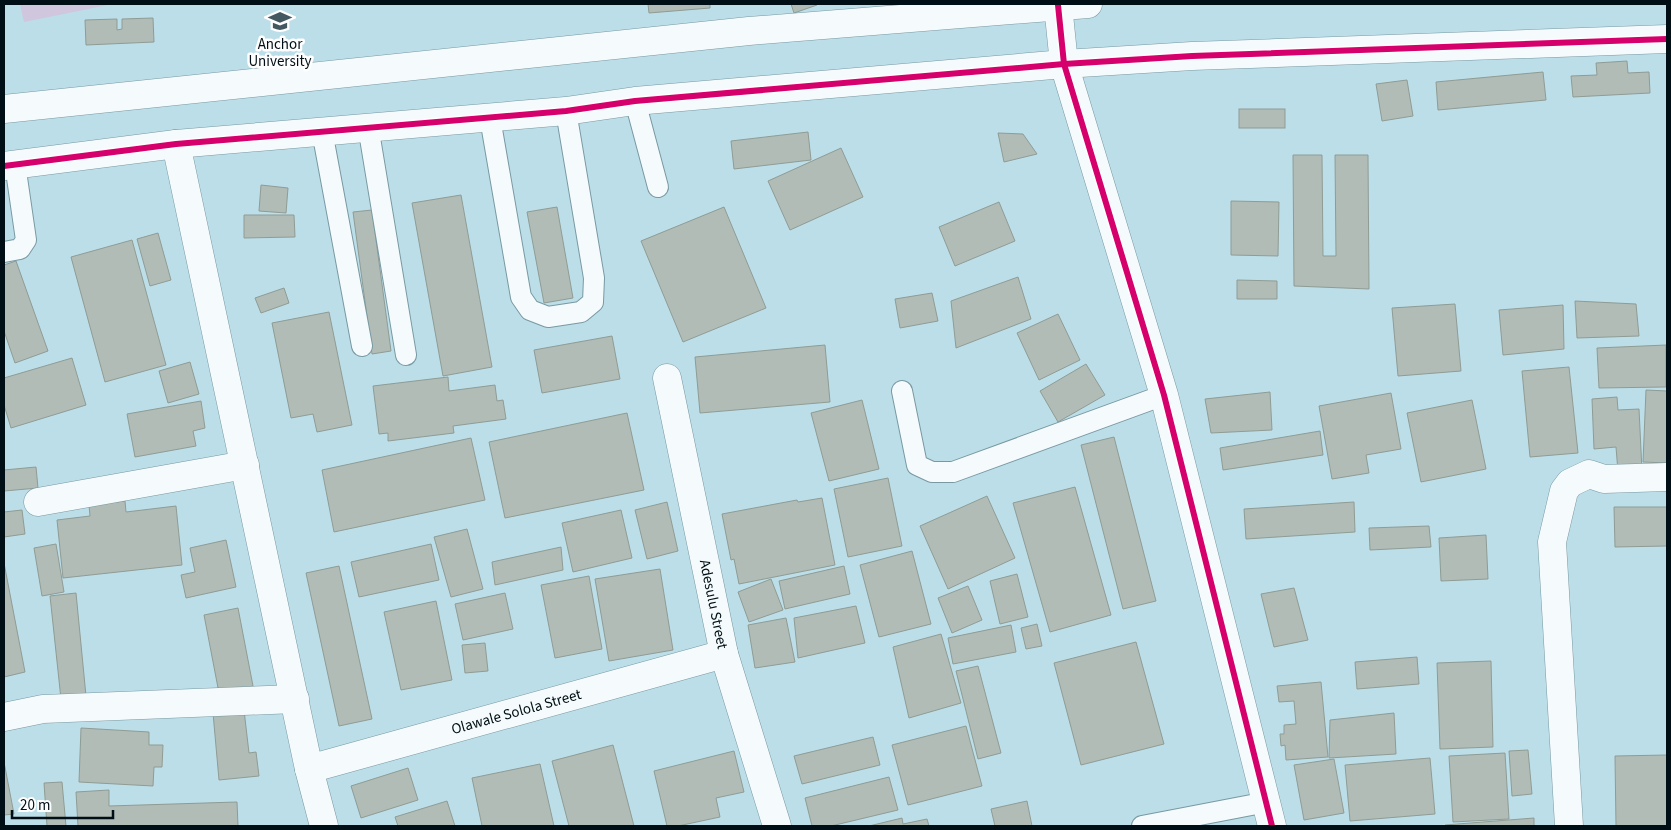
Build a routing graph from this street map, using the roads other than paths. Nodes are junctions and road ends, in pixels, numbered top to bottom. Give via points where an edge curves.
1 (1088, 4) edge
2 (1058, 5) junction
3 (1667, 40) edge
4 (1064, 64) junction
5 (635, 101) junction
6 (4, 109) edge
7 (566, 111) junction
8 (490, 118) junction
9 (368, 126) junction
10 (322, 131) junction
11 (176, 144) junction
12 (10, 165) edge
13 (658, 186) dead end
14 (4, 252) edge
15 (362, 346) dead end
16 (406, 355) dead end
17 (667, 378) dead end
18 (902, 391) dead end
19 (1164, 395) junction
20 (245, 465) junction
21 (1667, 477) edge
22 (38, 502) dead end
23 (724, 654) junction
24 (295, 699) junction
25 (4, 717) edge
26 (309, 769) junction
27 (1270, 814) edge
28 (324, 826) edge
29 (777, 826) edge
30 (1142, 826) edge
31 (1569, 826) edge

1 - 2 street
2 - 4 street
2 - 6 street via 749,31
3 - 4 street via 1192,56
4 - 5 street
4 - 19 street
5 - 7 street
5 - 13 lane
7 - 8 street
7 - 8 lane via 594,278 593,302 581,312 548,317 530,310 521,297
8 - 9 street
9 - 10 street
9 - 16 lane
10 - 11 street
10 - 15 lane
11 - 12 street
11 - 20 street
12 - 14 lane via 26,240 20,249
17 - 23 street, Adesulu Street
18 - 19 lane via 917,465 932,472 953,472
19 - 27 street
20 - 22 street
20 - 24 street
21 - 31 street via 1604,479 1589,474 1570,483 1564,491 1552,542
23 - 26 street, Olawale Solola Street
23 - 29 street, Adesulu Street
24 - 25 street via 43,709
24 - 26 street
26 - 28 street
27 - 30 lane

